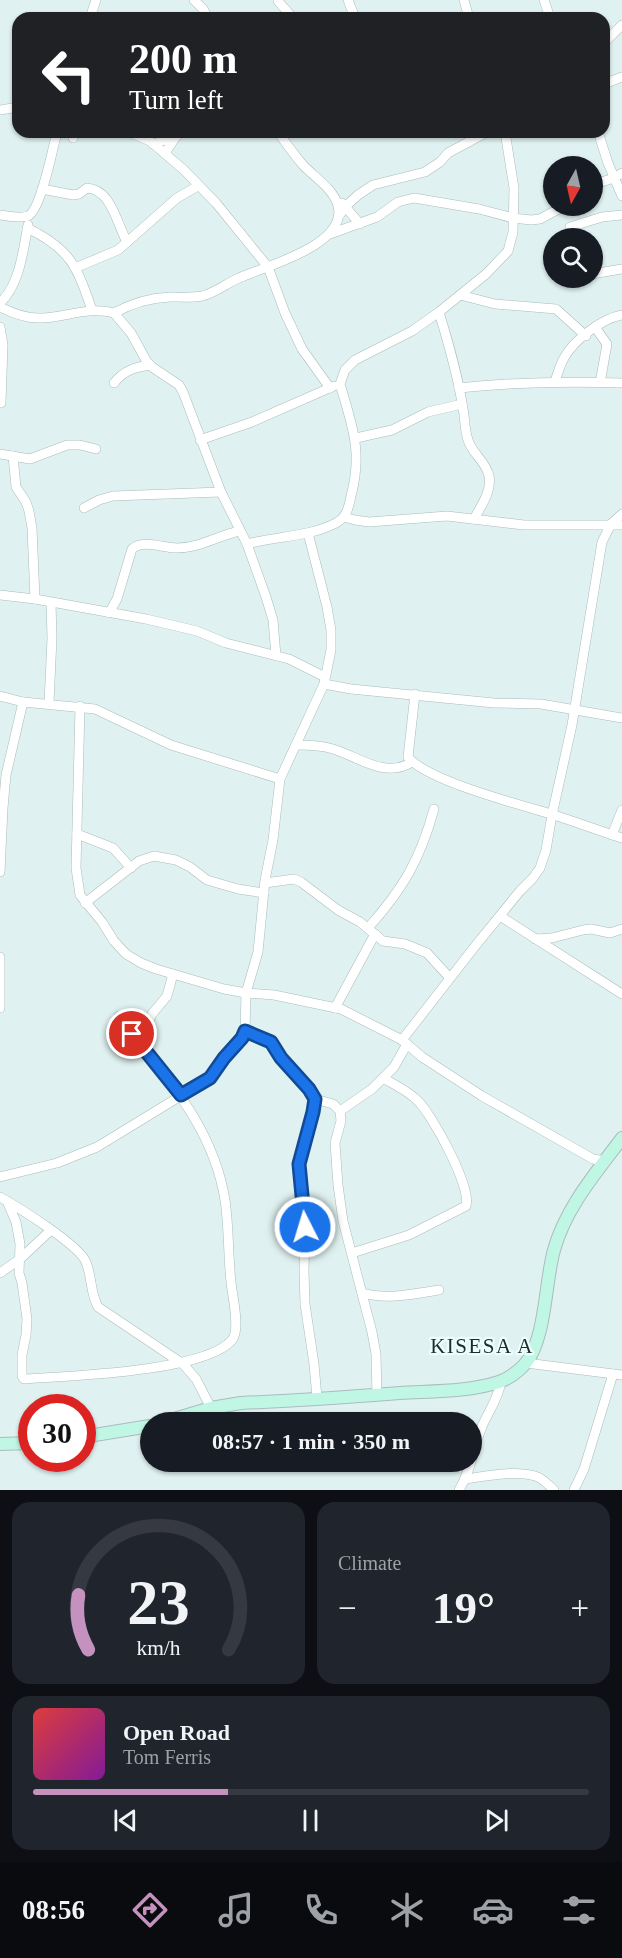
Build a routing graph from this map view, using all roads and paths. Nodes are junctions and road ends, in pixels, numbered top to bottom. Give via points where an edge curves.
1 (194, 0) edge
2 (205, 12) edge
3 (622, 25) edge
4 (610, 37) edge
5 (55, 138) edge
6 (141, 138) edge
7 (168, 138) edge
8 (175, 138) edge
9 (282, 138) edge
10 (476, 138) edge
11 (506, 138) edge
12 (600, 138) edge
13 (153, 144) junction
14 (165, 153) junction
15 (618, 175) edge
16 (603, 181) edge
17 (198, 186) junction
18 (42, 189) junction
19 (622, 196) edge
20 (335, 198) junction
21 (346, 206) junction
22 (0, 215) edge
23 (30, 215) junction
24 (622, 215) edge
25 (546, 216) edge
26 (339, 217) junction
27 (513, 218) junction
28 (531, 220) junction
29 (360, 224) junction
30 (570, 227) dead end
31 (27, 228) junction
32 (513, 232) junction
33 (330, 234) junction
34 (127, 242) junction
35 (257, 256) junction
36 (268, 267) junction
37 (75, 268) junction
38 (622, 269) edge
39 (255, 272) junction
40 (603, 272) edge
41 (460, 294) junction
42 (1, 307) edge
43 (92, 310) junction
44 (440, 312) junction
45 (114, 313) junction
46 (622, 315) edge
47 (0, 327) edge
48 (595, 327) junction
49 (586, 336) junction
50 (150, 365) junction
51 (555, 381) junction
52 (600, 382) junction
53 (114, 383) dead end
54 (622, 383) edge
55 (340, 384) junction
56 (459, 387) junction
57 (330, 388) junction
58 (1, 403) edge
59 (462, 404) junction
60 (356, 438) junction
61 (200, 440) junction
62 (96, 449) dead end
63 (0, 454) edge
64 (13, 456) junction
65 (221, 492) junction
66 (84, 508) dead end
67 (622, 514) edge
68 (345, 517) junction
69 (474, 519) junction
70 (611, 524) junction
71 (622, 525) edge
72 (240, 531) junction
73 (308, 533) junction
74 (247, 544) junction
75 (0, 595) edge
76 (35, 599) junction
77 (51, 603) junction
78 (109, 613) junction
79 (276, 656) junction
80 (324, 681) junction
81 (415, 694) junction
82 (0, 696) edge
83 (23, 702) junction
84 (49, 704) junction
85 (80, 706) junction
86 (574, 710) junction
87 (622, 718) edge
88 (296, 746) junction
89 (412, 762) junction
90 (280, 778) junction
91 (1, 808) edge
92 (434, 809) dead end
93 (622, 810) edge
94 (552, 815) junction
95 (77, 834) junction
96 (612, 835) junction
97 (622, 838) edge
98 (131, 868) junction
99 (0, 872) edge
100 (264, 888) junction
101 (85, 903) junction
102 (500, 916) junction
103 (622, 929) edge
104 (372, 931) junction
105 (535, 939) junction
106 (0, 957) edge
107 (173, 974) junction
108 (450, 978) junction
109 (622, 992) edge
110 (246, 993) junction
111 (0, 1008) edge
112 (334, 1008) junction
113 (119, 1016) dead end
114 (245, 1031) junction
115 (404, 1042) junction
116 (141, 1045) junction
117 (383, 1078) junction
118 (181, 1095) junction
119 (315, 1099) junction
120 (340, 1111) junction
121 (622, 1138) edge
122 (605, 1161) junction
123 (0, 1177) edge
124 (3, 1199) edge
125 (51, 1230) junction
126 (352, 1253) junction
127 (20, 1259) junction
128 (0, 1273) edge
129 (439, 1290) dead end
130 (362, 1293) junction
131 (375, 1296) junction
132 (366, 1307) junction
133 (201, 1358) junction
134 (526, 1363) junction
135 (183, 1364) junction
136 (618, 1375) edge
137 (196, 1379) junction
138 (501, 1382) junction
139 (377, 1395) junction
140 (317, 1398) junction
141 (211, 1408) junction
142 (198, 1412) edge
143 (140, 1428) edge
144 (96, 1435) edge
145 (18, 1443) edge
146 (0, 1444) edge
147 (466, 1479) junction
148 (459, 1490) edge
149 (555, 1490) edge
150 (574, 1490) edge

1 - 2 street
3 - 4 street
5 - 18 street
6 - 13 street
7 - 13 street
8 - 14 street
9 - 20 street
10 - 21 street via 448,153 425,172 373,185
11 - 27 street via 514,188
12 - 15 street
13 - 14 street
14 - 17 street
15 - 16 street
15 - 19 street
17 - 34 street via 171,203
17 - 35 street
18 - 23 street
18 - 34 street via 73,195 96,190 112,207
20 - 21 street
20 - 26 street
21 - 26 street
21 - 29 street
22 - 23 street
23 - 31 street
24 - 30 street
25 - 28 street
26 - 33 street
27 - 28 street
27 - 29 street via 479,208 414,198 398,202
27 - 32 street
28 - 32 street
29 - 33 street
31 - 37 street via 59,246
31 - 42 street via 14,283
32 - 41 street via 504,257
33 - 36 street
34 - 37 street
35 - 36 street
35 - 39 street
36 - 39 street
36 - 57 street via 302,349
37 - 43 street
38 - 40 street
39 - 45 street via 203,296 148,299
41 - 44 street
41 - 49 street via 495,304 556,309
42 - 43 street via 40,319
43 - 45 street
44 - 55 street via 355,360 345,370
44 - 56 street
45 - 50 street
46 - 48 street
47 - 58 street
48 - 49 street
48 - 52 street via 607,344
49 - 51 street via 567,353
50 - 53 street via 128,370
50 - 61 street via 179,385
51 - 52 street
51 - 56 street
52 - 54 street
55 - 57 street
55 - 60 street
56 - 59 street
57 - 61 street
59 - 60 street via 428,412 392,430
59 - 69 street via 467,439 489,476 484,501
60 - 68 street via 358,462
61 - 65 street
62 - 64 street via 74,444 36,458
63 - 64 street
64 - 76 street via 16,487 31,520
65 - 66 street via 105,497
65 - 72 street
67 - 70 street
68 - 69 street via 369,522 435,516
68 - 73 street
69 - 70 street via 524,525
70 - 71 street
70 - 86 street via 602,542
72 - 74 street
72 - 78 street via 192,547 135,546
73 - 74 street
73 - 80 street via 331,630
74 - 79 street via 273,620
75 - 76 street
76 - 77 street
77 - 78 street
77 - 84 street
78 - 79 street via 197,631
79 - 80 street via 304,666
80 - 81 street via 360,690
80 - 88 street
81 - 86 street
81 - 89 street via 408,757
82 - 83 street
83 - 84 street
83 - 91 street
84 - 85 street
85 - 90 street via 106,713 171,745
85 - 95 street
86 - 87 street
86 - 94 street
88 - 89 street via 332,749 379,767 403,768
88 - 90 street
89 - 94 street via 444,779
90 - 100 street
91 - 99 street
92 - 104 street via 415,864
93 - 96 street
94 - 96 street
94 - 102 street via 540,868
95 - 98 street via 113,848
95 - 101 street via 77,887
96 - 97 street
98 - 100 street via 154,856 176,860 207,880 238,890
98 - 101 street
100 - 104 street via 294,879
100 - 110 street via 258,952
101 - 107 street via 126,954
102 - 105 street
102 - 108 street
103 - 105 street via 610,933 591,929
104 - 108 street via 386,942 405,944 427,954
104 - 112 street
105 - 109 street
106 - 111 street
107 - 110 street
107 - 116 street via 167,996 152,1014
108 - 115 street
110 - 112 street
110 - 114 street
112 - 115 street
113 - 116 street
114 - 118 street via 210,1078
114 - 119 street via 271,1042
115 - 117 street via 394,1067
115 - 122 street via 482,1096 594,1159
116 - 118 street
117 - 120 street
117 - 126 street via 407,1092 428,1113 458,1168 468,1200 466,1206 409,1235
118 - 123 street via 97,1147 57,1163
118 - 133 street via 201,1128 218,1169 225,1201 235,1317 232,1340
119 - 120 street via 333,1104
119 - 140 street via 299,1164 305,1227 305,1304
120 - 126 street via 336,1164 343,1221
121 - 122 street
122 - 134 street via 576,1202 554,1248 542,1318
124 - 125 street
124 - 127 street via 16,1222
125 - 127 street
125 - 135 street via 87,1263 98,1307
126 - 130 street
127 - 128 street
127 - 135 street via 27,1319 22,1356 24,1378
129 - 131 street
130 - 131 street
130 - 132 street
131 - 132 street
132 - 139 street via 376,1354
133 - 135 street
133 - 137 street
134 - 136 street
134 - 138 street
135 - 137 street
136 - 150 street
137 - 141 street
138 - 139 street
138 - 147 street
139 - 140 street
140 - 141 street
141 - 142 street
143 - 144 street
145 - 146 street
147 - 148 street
147 - 149 street via 524,1474 536,1476

